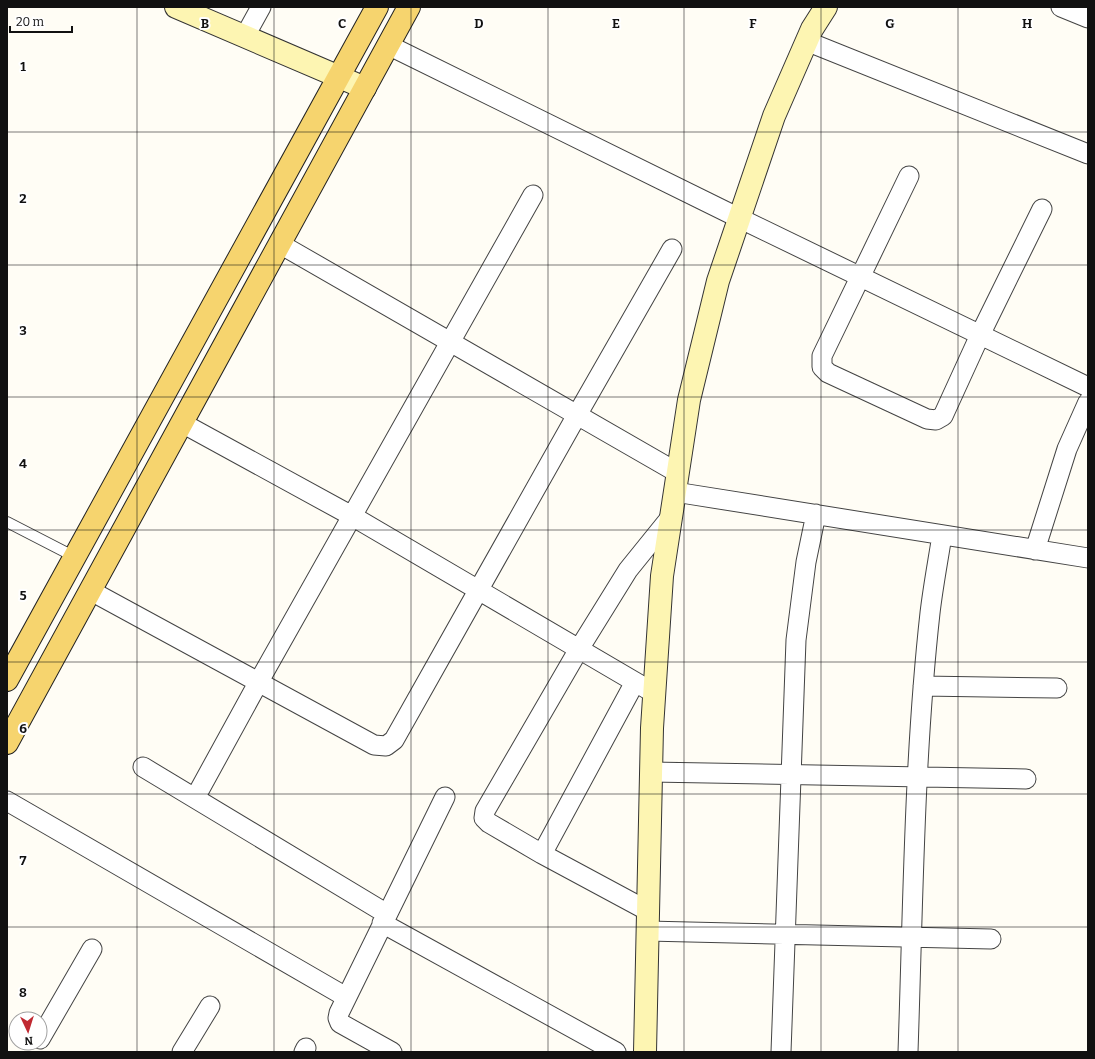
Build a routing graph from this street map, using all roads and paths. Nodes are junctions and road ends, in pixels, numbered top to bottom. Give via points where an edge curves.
1 (176, 7) edge
2 (261, 7) edge
3 (377, 7) edge
4 (409, 7) edge
5 (826, 7) edge
6 (1061, 7) edge
7 (1088, 18) edge
8 (245, 36) junction
9 (806, 41) junction
10 (388, 45) junction
11 (339, 76) junction
12 (365, 88) junction
13 (1088, 154) edge
14 (909, 176) dead end
15 (534, 195) dead end
16 (1042, 209) dead end
17 (739, 218) junction
18 (280, 244) junction
19 (672, 249) dead end
20 (861, 277) junction
21 (980, 335) junction
22 (450, 342) junction
23 (1088, 387) edge
24 (1088, 402) edge
25 (577, 415) junction
26 (182, 423) junction
27 (676, 482) junction
28 (816, 514) junction
29 (352, 516) junction
30 (670, 518) junction
31 (7, 522) edge
32 (942, 535) junction
33 (1035, 550) junction
34 (75, 557) junction
35 (1088, 558) edge
36 (478, 590) junction
37 (91, 591) junction
38 (579, 649) junction
39 (7, 680) edge
40 (635, 682) junction
41 (258, 683) junction
42 (923, 686) junction
43 (1057, 688) dead end
44 (654, 693) junction
45 (7, 743) edge
46 (143, 767) dead end
47 (651, 772) junction
48 (791, 775) junction
49 (917, 777) junction
50 (1026, 779) dead end
51 (445, 797) dead end
52 (195, 798) junction
53 (7, 801) edge
54 (542, 854) junction
55 (385, 919) junction
56 (648, 921) junction
57 (785, 934) junction
58 (912, 937) junction
59 (991, 939) dead end
60 (92, 949) dead end
61 (346, 997) junction
62 (210, 1006) dead end
63 (48, 1026) edge
64 (182, 1052) edge
65 (392, 1052) edge
66 (616, 1052) edge
67 (645, 1052) edge
68 (781, 1052) edge
69 (908, 1052) edge

1 - 8 street
2 - 8 street
3 - 11 main road
4 - 10 main road
5 - 9 street
6 - 7 street
8 - 11 street
9 - 13 street
9 - 17 street via 774,116
10 - 12 main road
10 - 17 street
11 - 12 street
11 - 34 main road
12 - 18 main road
14 - 20 street
15 - 22 street
16 - 21 street
17 - 20 street
17 - 27 street via 718,281 689,400
18 - 22 street
18 - 26 main road
19 - 25 street
20 - 21 street
20 - 21 street via 822,356 822,366 828,373 928,419 936,420 943,416
21 - 23 street
22 - 25 street
22 - 29 street
24 - 33 street via 1067,449
25 - 27 street
25 - 36 street
26 - 29 street
26 - 37 main road
27 - 28 street
27 - 30 street
28 - 32 street
28 - 48 street via 806,562 796,640
29 - 36 street
29 - 41 street
30 - 38 street via 628,570
30 - 44 street via 662,576
31 - 34 lane
32 - 33 street
32 - 42 street via 930,612
33 - 35 street
34 - 39 main road
36 - 38 street
36 - 41 street via 394,740 386,746 374,745
37 - 41 street
37 - 45 main road
38 - 40 street
38 - 54 street via 485,811 484,818 489,823
40 - 44 street
40 - 54 street
41 - 52 street
42 - 43 street
42 - 49 street
44 - 47 street
46 - 52 street
47 - 48 street
47 - 56 street
48 - 49 street
48 - 57 street
49 - 50 street
49 - 58 street
51 - 55 street
52 - 55 street
53 - 61 street
54 - 56 street
55 - 61 street
55 - 66 street
56 - 57 street
56 - 67 street
57 - 58 street
57 - 68 street
58 - 59 street
58 - 69 street
60 - 63 street
61 - 65 street via 339,1013 340,1023
62 - 64 street

